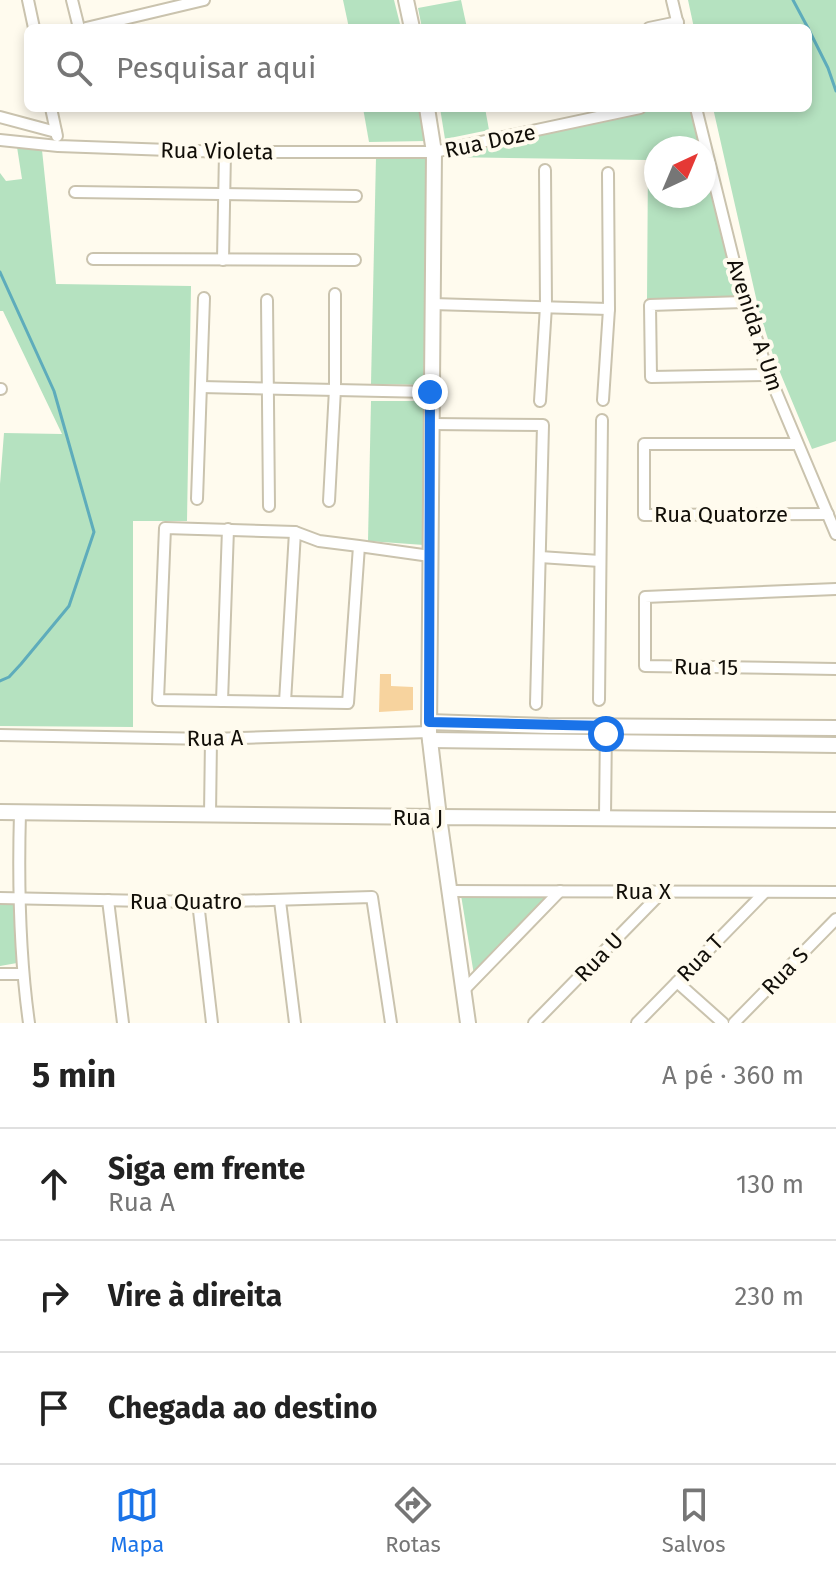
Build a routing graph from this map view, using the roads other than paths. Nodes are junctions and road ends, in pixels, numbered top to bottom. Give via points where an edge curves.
1 (28, 0) edge
2 (72, 0) edge
3 (204, 0) edge
4 (408, 0) edge
5 (672, 0) edge
6 (33, 24) edge
7 (78, 24) edge
8 (103, 24) edge
9 (411, 24) edge
10 (678, 24) edge
11 (52, 112) edge
12 (428, 112) edge
13 (621, 112) edge
14 (697, 112) edge
15 (0, 117) edge
16 (56, 132) junction
17 (0, 140) edge
18 (58, 146) junction
19 (225, 152) junction
20 (434, 152) junction
21 (545, 170) dead end
22 (608, 173) dead end
23 (75, 192) dead end
24 (223, 193) junction
25 (356, 196) dead end
26 (93, 259) dead end
27 (223, 260) junction
28 (355, 260) dead end
29 (335, 294) dead end
30 (204, 298) dead end
31 (267, 300) dead end
32 (744, 302) junction
33 (432, 304) junction
34 (546, 306) junction
35 (609, 309) junction
36 (769, 375) junction
37 (201, 387) junction
38 (268, 387) junction
39 (335, 389) junction
40 (430, 392) junction
41 (603, 400) dead end
42 (540, 401) dead end
43 (602, 420) dead end
44 (431, 424) junction
45 (797, 444) junction
46 (197, 499) dead end
47 (329, 501) dead end
48 (269, 506) dead end
49 (828, 514) junction
50 (228, 529) junction
51 (295, 532) junction
52 (836, 534) edge
53 (359, 546) junction
54 (430, 556) junction
55 (540, 557) junction
56 (600, 561) junction
57 (836, 589) edge
58 (836, 669) edge
59 (599, 700) dead end
60 (222, 701) junction
61 (285, 702) junction
62 (536, 704) dead end
63 (606, 726) junction
64 (695, 727) junction
65 (836, 728) edge
66 (429, 732) junction
67 (0, 735) edge
68 (211, 739) junction
69 (606, 742) junction
70 (696, 743) junction
71 (836, 745) edge
72 (0, 812) edge
73 (20, 812) junction
74 (210, 815) junction
75 (439, 817) junction
76 (605, 817) junction
77 (836, 820) edge
78 (664, 890) junction
79 (449, 891) junction
80 (560, 891) junction
81 (836, 892) edge
82 (764, 893) junction
83 (0, 898) edge
84 (18, 899) junction
85 (108, 900) junction
86 (280, 901) junction
87 (198, 902) junction
88 (836, 919) edge
89 (0, 974) edge
90 (22, 974) junction
91 (677, 982) junction
92 (463, 991) junction
93 (29, 1023) edge
94 (123, 1023) edge
95 (212, 1023) edge
96 (295, 1023) edge
97 (391, 1023) edge
98 (468, 1023) edge
99 (534, 1023) edge
100 (637, 1023) edge
101 (723, 1023) edge
102 (734, 1023) edge

1 - 6 street
2 - 7 street
3 - 8 street
4 - 9 street
5 - 10 street
11 - 16 street
12 - 20 street
13 - 20 street, Rua Doze
14 - 32 street, Avenida A Um
15 - 16 street
16 - 18 street
17 - 18 street, Rua Violeta
18 - 19 street, Rua Violeta
19 - 20 street, Rua Violeta
19 - 24 street
20 - 33 street
21 - 34 street
22 - 35 street
23 - 24 street
24 - 25 street
24 - 27 street
26 - 27 street
27 - 28 street
29 - 39 street
30 - 37 street
31 - 38 street
32 - 36 street, Avenida A Um
32 - 36 street via 650,305 651,377
33 - 34 street
33 - 40 street
34 - 35 street
34 - 42 street
35 - 41 street
36 - 45 street, Avenida A Um
37 - 38 street
37 - 46 street
38 - 39 street
38 - 48 street
39 - 40 street
39 - 47 street
40 - 44 street
43 - 56 street
44 - 54 street
44 - 55 street via 543,425
45 - 49 street, Avenida A Um
45 - 49 street, Rua Quatorze via 644,444 644,515
49 - 52 street, Avenida A Um
50 - 51 street
50 - 60 street
50 - 60 street via 165,528 158,700
51 - 53 street
51 - 61 street
53 - 54 street
53 - 61 street via 348,703
54 - 66 street
55 - 56 street
55 - 62 street
56 - 59 street
57 - 58 street, Rua 15 via 645,597 645,666
60 - 61 street
63 - 64 street, Rua A
63 - 66 street, Rua A
63 - 69 street
64 - 65 street, Rua A
64 - 70 street
66 - 68 street, Rua A
66 - 69 street, Rua A
66 - 75 street
67 - 68 street, Rua A
68 - 74 street
69 - 70 street, Rua A
69 - 76 street
70 - 71 street, Rua A
72 - 73 street, Rua J
73 - 74 street, Rua J
73 - 84 street
74 - 75 street, Rua J
75 - 76 street, Rua J
75 - 79 street
76 - 77 street, Rua J
78 - 80 street, Rua X
78 - 82 street, Rua X
78 - 99 street, Rua U
79 - 80 street, Rua X
79 - 92 street
80 - 92 street
81 - 82 street, Rua X
82 - 91 street, Rua T
83 - 84 street, Rua Quatro
84 - 85 street, Rua Quatro
84 - 90 street
85 - 87 street, Rua Quatro
85 - 94 street
86 - 87 street, Rua Quatro
86 - 96 street
86 - 97 street, Rua Quatro via 372,897
87 - 95 street
88 - 102 street, Rua S
89 - 90 street
90 - 93 street
91 - 100 street, Rua T
91 - 101 street
92 - 98 street

